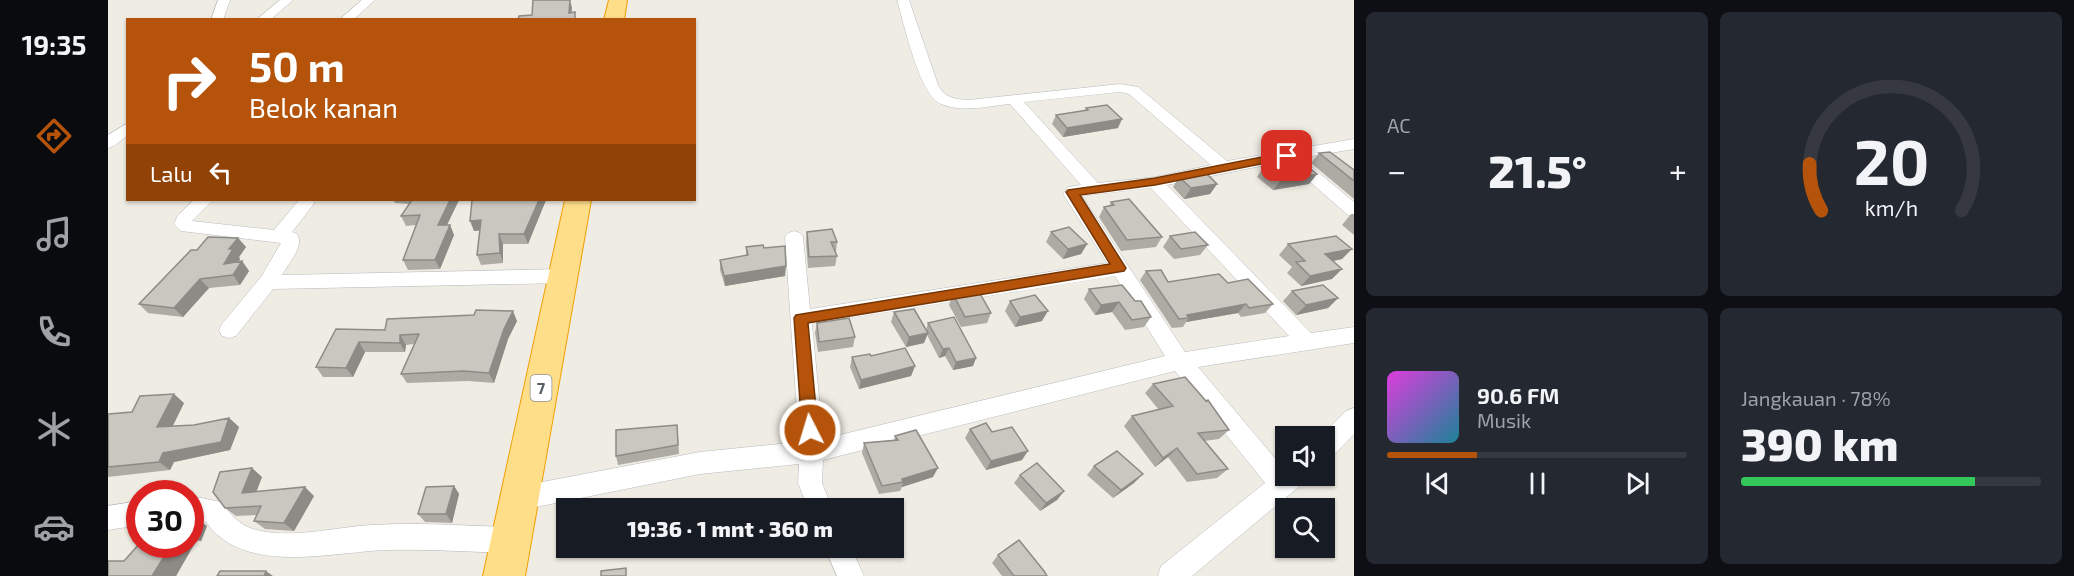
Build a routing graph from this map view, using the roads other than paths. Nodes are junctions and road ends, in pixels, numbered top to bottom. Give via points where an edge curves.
1 (224, 0) edge
2 (287, 0) edge
3 (369, 0) edge
4 (618, 0) edge
5 (903, 0) edge
6 (218, 18) edge
7 (264, 18) edge
8 (347, 18) edge
9 (614, 18) edge
10 (1014, 100) junction
11 (126, 129) edge
12 (108, 143) edge
13 (1350, 147) edge
14 (1287, 156) junction
15 (1224, 167) junction
16 (1155, 182) junction
17 (1094, 189) junction
18 (203, 201) edge
19 (307, 201) dead end
20 (578, 201) edge
21 (1354, 211) edge
22 (278, 237) junction
23 (794, 237) dead end
24 (1119, 268) junction
25 (563, 276) junction
26 (268, 282) junction
27 (801, 318) junction
28 (229, 330) dead end
29 (1354, 335) edge
30 (1307, 342) junction
31 (1180, 361) junction
32 (1354, 418) edge
33 (1335, 437) edge
34 (812, 452) junction
35 (1275, 466) edge
36 (1281, 486) edge
37 (521, 498) junction
38 (816, 498) edge
39 (204, 509) edge
40 (126, 515) edge
41 (108, 518) edge
42 (511, 540) junction
43 (843, 558) edge
44 (1179, 573) edge
45 (504, 576) edge
46 (851, 576) edge

1 - 6 street
2 - 7 street
3 - 8 street
4 - 9 highway
5 - 10 street via 939,98 957,104
10 - 15 street via 1120,88 1132,90
10 - 17 street
11 - 12 street
13 - 14 street
14 - 15 street
14 - 21 street
15 - 16 street
16 - 17 street
16 - 30 street
17 - 24 street via 1072,194
18 - 22 street via 184,219 187,227
19 - 22 street
20 - 25 highway, 7
22 - 26 street via 291,238 291,242
23 - 27 street
24 - 27 street
24 - 31 street
25 - 26 street
25 - 37 highway, 7
26 - 28 street
27 - 34 street
29 - 30 street
30 - 31 street
31 - 34 street
31 - 35 street
32 - 33 street
34 - 37 street via 700,463
34 - 38 street via 810,483
36 - 44 street
37 - 42 highway, 7
39 - 42 street via 213,511 230,531 258,544 393,538
40 - 41 street
42 - 45 highway, 7
43 - 46 street

